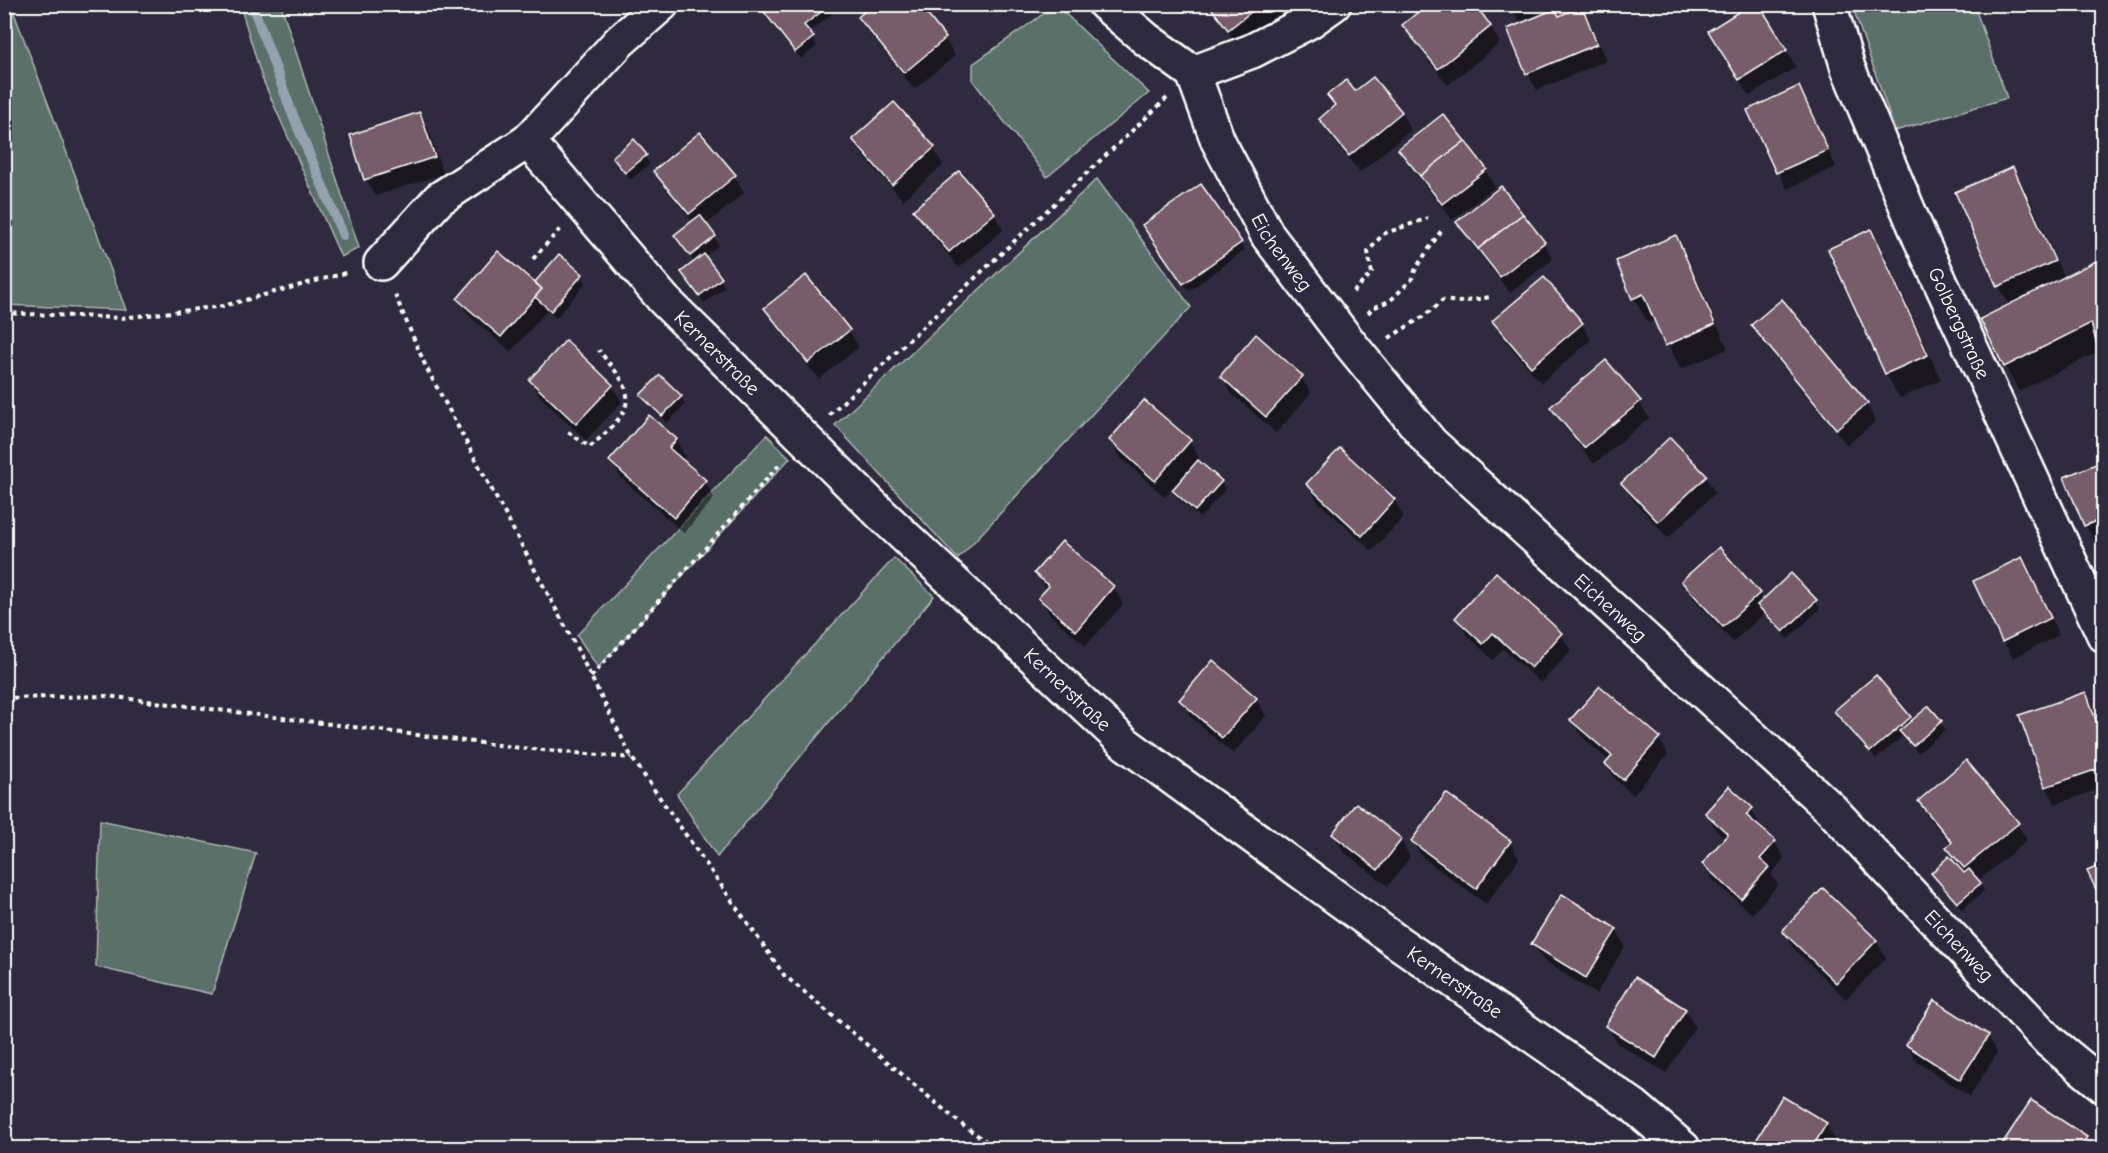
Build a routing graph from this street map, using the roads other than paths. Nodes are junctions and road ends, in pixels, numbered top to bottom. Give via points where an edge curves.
1 (662, 4) edge
2 (1105, 4) edge
3 (1334, 4) edge
4 (1829, 4) edge
5 (1193, 73) junction
6 (528, 141) junction
7 (381, 263) road end
8 (2103, 635) edge
9 (2103, 1086) edge
10 (1683, 1149) edge

1 - 6 street via 620,41
2 - 5 street
3 - 5 street via 1252,51
4 - 8 street, Golbergstraße via 1848,68 1916,228
5 - 9 street, Eichenweg via 1218,141 1268,236 1431,443 1830,808 2049,1041
6 - 7 street via 439,199
6 - 10 street, Kernerstraße via 664,300 882,515 1126,744 1396,941 1634,1106

